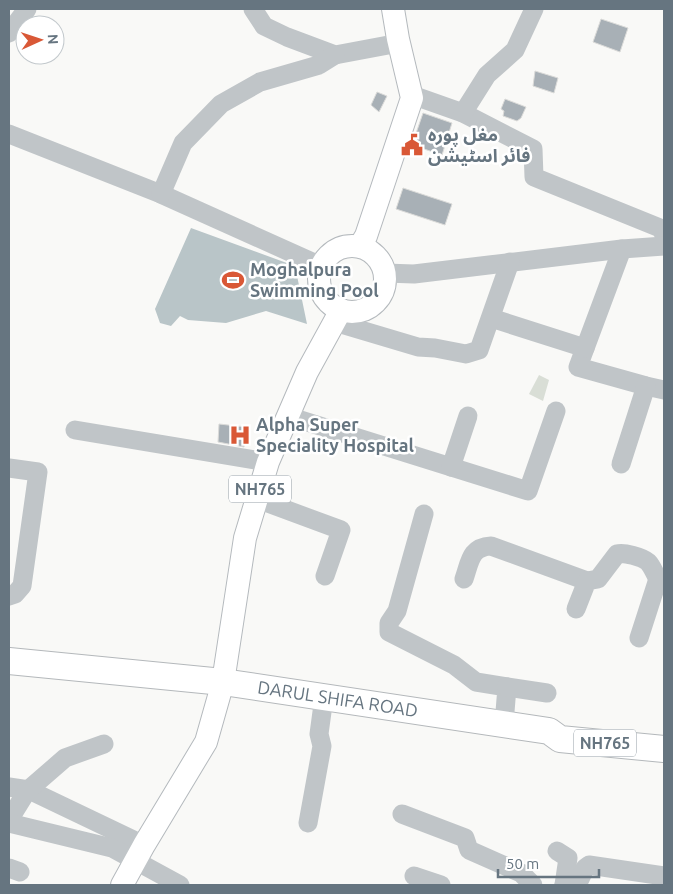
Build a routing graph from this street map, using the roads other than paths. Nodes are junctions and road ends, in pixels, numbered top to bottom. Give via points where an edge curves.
1 (27, 9) edge
2 (252, 9) edge
3 (393, 9) edge
4 (534, 9) edge
5 (9, 33) edge
6 (399, 43) junction
7 (335, 55) junction
8 (412, 96) junction
9 (463, 112) junction
10 (9, 134) edge
11 (161, 194) junction
12 (664, 234) edge
13 (360, 246) junction
14 (664, 246) edge
15 (622, 249) junction
16 (510, 262) junction
17 (321, 266) junction
18 (385, 273) junction
19 (338, 316) junction
20 (492, 318) junction
21 (585, 348) junction
22 (646, 386) junction
23 (664, 390) edge
24 (556, 411) dead end
25 (288, 416) junction
26 (468, 416) dead end
27 (75, 430) dead end
28 (268, 462) junction
29 (621, 464) dead end
30 (451, 467) junction
31 (9, 468) edge
32 (257, 499) junction
33 (424, 514) dead end
34 (326, 576) dead end
35 (464, 579) dead end
36 (661, 580) edge
37 (587, 581) junction
38 (9, 596) edge
39 (576, 609) dead end
40 (639, 638) dead end
41 (9, 661) edge
42 (223, 682) junction
43 (507, 687) junction
44 (548, 693) dead end
45 (324, 697) junction
46 (504, 724) junction
47 (549, 731) junction
48 (664, 738) edge
49 (104, 744) dead end
50 (664, 749) edge
51 (9, 787) edge
52 (29, 790) junction
53 (402, 814) dead end
54 (9, 821) edge
55 (308, 822) dead end
56 (557, 851) dead end
57 (139, 853) junction
58 (414, 876) dead end
59 (664, 876) edge
60 (158, 880) edge
61 (524, 882) edge
62 (122, 885) edge
63 (180, 885) edge
64 (441, 885) edge

1 - 5 street
2 - 7 street via 264,26
3 - 6 main road
4 - 9 street via 515,50 487,75
6 - 7 street
6 - 8 main road
7 - 11 street via 319,65 260,82 221,104 183,143
8 - 9 street
8 - 13 main road via 383,188
9 - 12 street via 533,148 534,178 660,228
10 - 11 street
11 - 17 street
13 - 17 main road via 347,245 334,250
13 - 18 main road via 372,251 381,261
14 - 15 street
15 - 16 street
15 - 21 street
16 - 18 street via 414,274
16 - 20 street
17 - 19 main road via 319,284
18 - 19 main road via 385,286 380,298 370,307
19 - 20 street via 418,347 466,354 479,350
19 - 25 main road, NH765 via 307,372
20 - 21 street
21 - 22 street via 578,367
22 - 23 street
22 - 29 street
24 - 30 street via 528,491
25 - 28 main road, NH765
25 - 30 street
26 - 30 street
27 - 28 street
28 - 32 main road, NH765
31 - 38 street via 38,472 22,586
32 - 34 street via 341,530
32 - 42 main road, NH765 via 245,538
33 - 43 street via 397,611 389,623 389,632 454,665 476,682
35 - 37 street via 474,552 491,546
36 - 37 street via 646,560 621,553 614,556 598,579
36 - 40 street
37 - 39 street
41 - 42 highway, DARUL SHIFA ROAD
42 - 45 highway, DARUL SHIFA ROAD / NH765
42 - 57 main road via 206,742
43 - 44 street
43 - 46 street
45 - 46 highway, DARUL SHIFA ROAD / NH765
45 - 55 street via 319,734 322,746
46 - 47 highway, DARUL SHIFA ROAD / NH765
47 - 48 highway, NH765 via 563,728
47 - 50 highway, DARUL SHIFA ROAD / NH765 via 560,739
49 - 52 street via 65,758
51 - 52 street
52 - 54 street
52 - 57 street
53 - 61 street via 465,838 469,850 521,873
54 - 57 street
56 - 59 street via 568,858 564,885 580,880 589,865
57 - 60 street
57 - 62 main road
58 - 64 street
60 - 63 street

